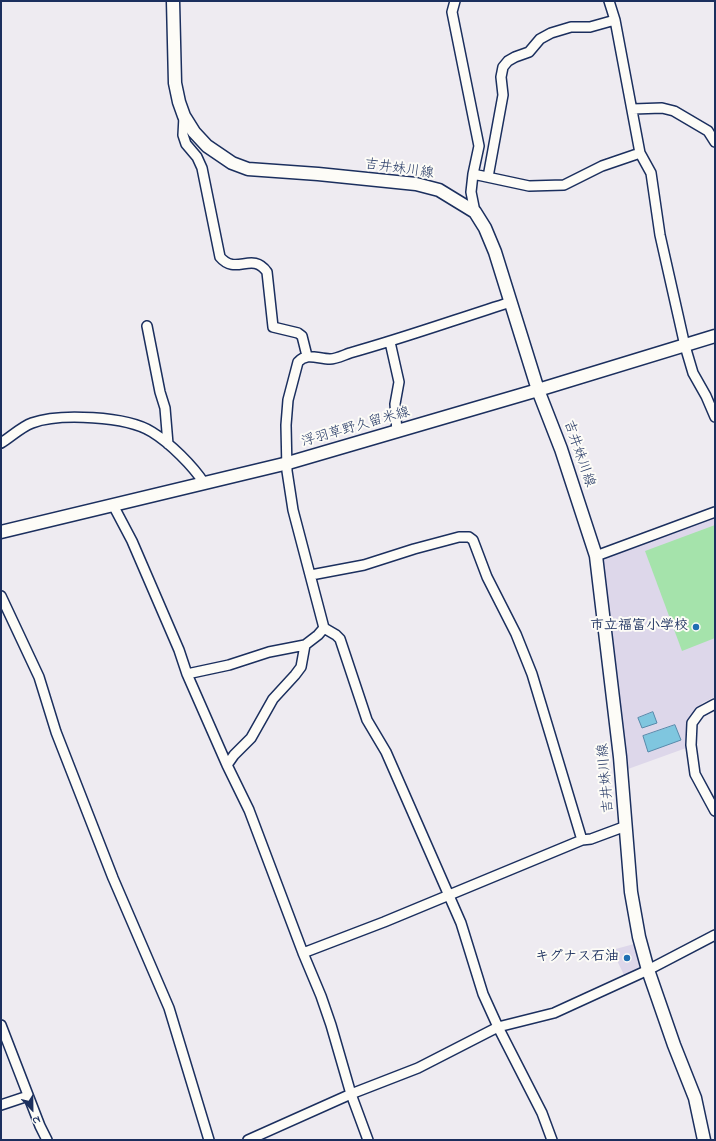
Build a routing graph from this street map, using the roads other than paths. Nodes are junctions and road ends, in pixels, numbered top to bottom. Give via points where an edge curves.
1 (173, 1) edge
2 (454, 1) edge
3 (609, 1) edge
4 (616, 20) junction
5 (632, 108) junction
6 (184, 116) junction
7 (712, 130) edge
8 (715, 142) edge
9 (640, 153) junction
10 (473, 174) junction
11 (488, 177) junction
12 (475, 212) junction
13 (511, 302) junction
14 (147, 326) dead end
15 (715, 336) edge
16 (390, 342) junction
17 (685, 346) junction
18 (307, 356) junction
19 (538, 390) junction
20 (715, 417) edge
21 (397, 432) junction
22 (1, 443) edge
23 (168, 444) junction
24 (288, 463) junction
25 (204, 483) junction
26 (113, 505) junction
27 (715, 512) edge
28 (1, 532) edge
29 (596, 556) junction
30 (310, 575) junction
31 (1, 596) edge
32 (324, 628) junction
33 (305, 645) junction
34 (187, 674) junction
35 (715, 704) edge
36 (227, 765) junction
37 (715, 811) edge
38 (626, 826) junction
39 (582, 840) junction
40 (449, 895) junction
41 (715, 936) edge
42 (303, 953) junction
43 (648, 970) junction
44 (1, 1025) edge
45 (498, 1027) junction
46 (351, 1094) junction
47 (28, 1096) junction
48 (1, 1106) edge
49 (47, 1140) edge
50 (209, 1140) edge
51 (248, 1140) edge
52 (368, 1140) edge
53 (552, 1140) edge
54 (704, 1140) edge

1 - 6 main road, 吉井妹川線 via 175,83
2 - 10 street via 452,12 479,146
3 - 4 street
4 - 5 street
4 - 11 street via 551,33 540,39 529,52 508,61 503,67 503,95
5 - 7 street via 662,108 674,111
5 - 9 street
6 - 12 main road, 吉井妹川線 via 207,146 232,164 248,169 416,184 439,190
6 - 18 street via 183,135 202,168 220,257 231,265 256,262 262,266 267,272 273,327 302,336
7 - 8 street
9 - 11 street via 602,166 564,185 529,186
9 - 17 street via 651,173 660,235
10 - 11 street
10 - 12 street via 471,192
12 - 13 main road, 吉井妹川線 via 496,252
13 - 16 street
13 - 19 main road, 吉井妹川線
14 - 23 street via 165,408
15 - 17 main road, 浮羽草野久留米線
16 - 18 street via 331,359
16 - 21 street via 399,382 395,404
17 - 19 main road, 浮羽草野久留米線
17 - 20 street via 693,372
18 - 24 street via 298,362 288,400
19 - 21 main road, 浮羽草野久留米線
19 - 29 main road, 吉井妹川線 via 561,449
21 - 24 main road, 浮羽草野久留米線
22 - 23 street via 33,423 82,417 141,426
23 - 25 street via 196,471
24 - 25 main road, 浮羽草野久留米線
24 - 30 street via 293,510
25 - 26 main road, 浮羽草野久留米線
26 - 28 main road, 浮羽草野久留米線
26 - 34 street via 132,541
27 - 29 street
29 - 38 main road, 吉井妹川線 via 613,686
30 - 32 street
30 - 39 street via 364,565 459,537 468,537 472,540 532,674
31 - 50 street via 39,677 56,732 110,871 169,1008
32 - 33 street
32 - 40 street via 340,639 367,720 386,752
33 - 34 street
33 - 36 street via 301,667 273,699 250,738
34 - 36 street
35 - 37 street via 700,712 692,723 691,745 695,774
36 - 42 street via 249,810
38 - 39 street
38 - 43 main road, 吉井妹川線 via 632,892 639,937
39 - 40 street
40 - 42 street
40 - 45 street via 461,923 483,994
41 - 43 street
42 - 46 street via 326,1010
43 - 45 street via 554,1013
43 - 54 main road, 吉井妹川線 via 695,1098
44 - 47 street
45 - 46 street via 418,1068
45 - 53 street via 542,1113
46 - 51 street
46 - 52 street
47 - 48 street
47 - 49 street

